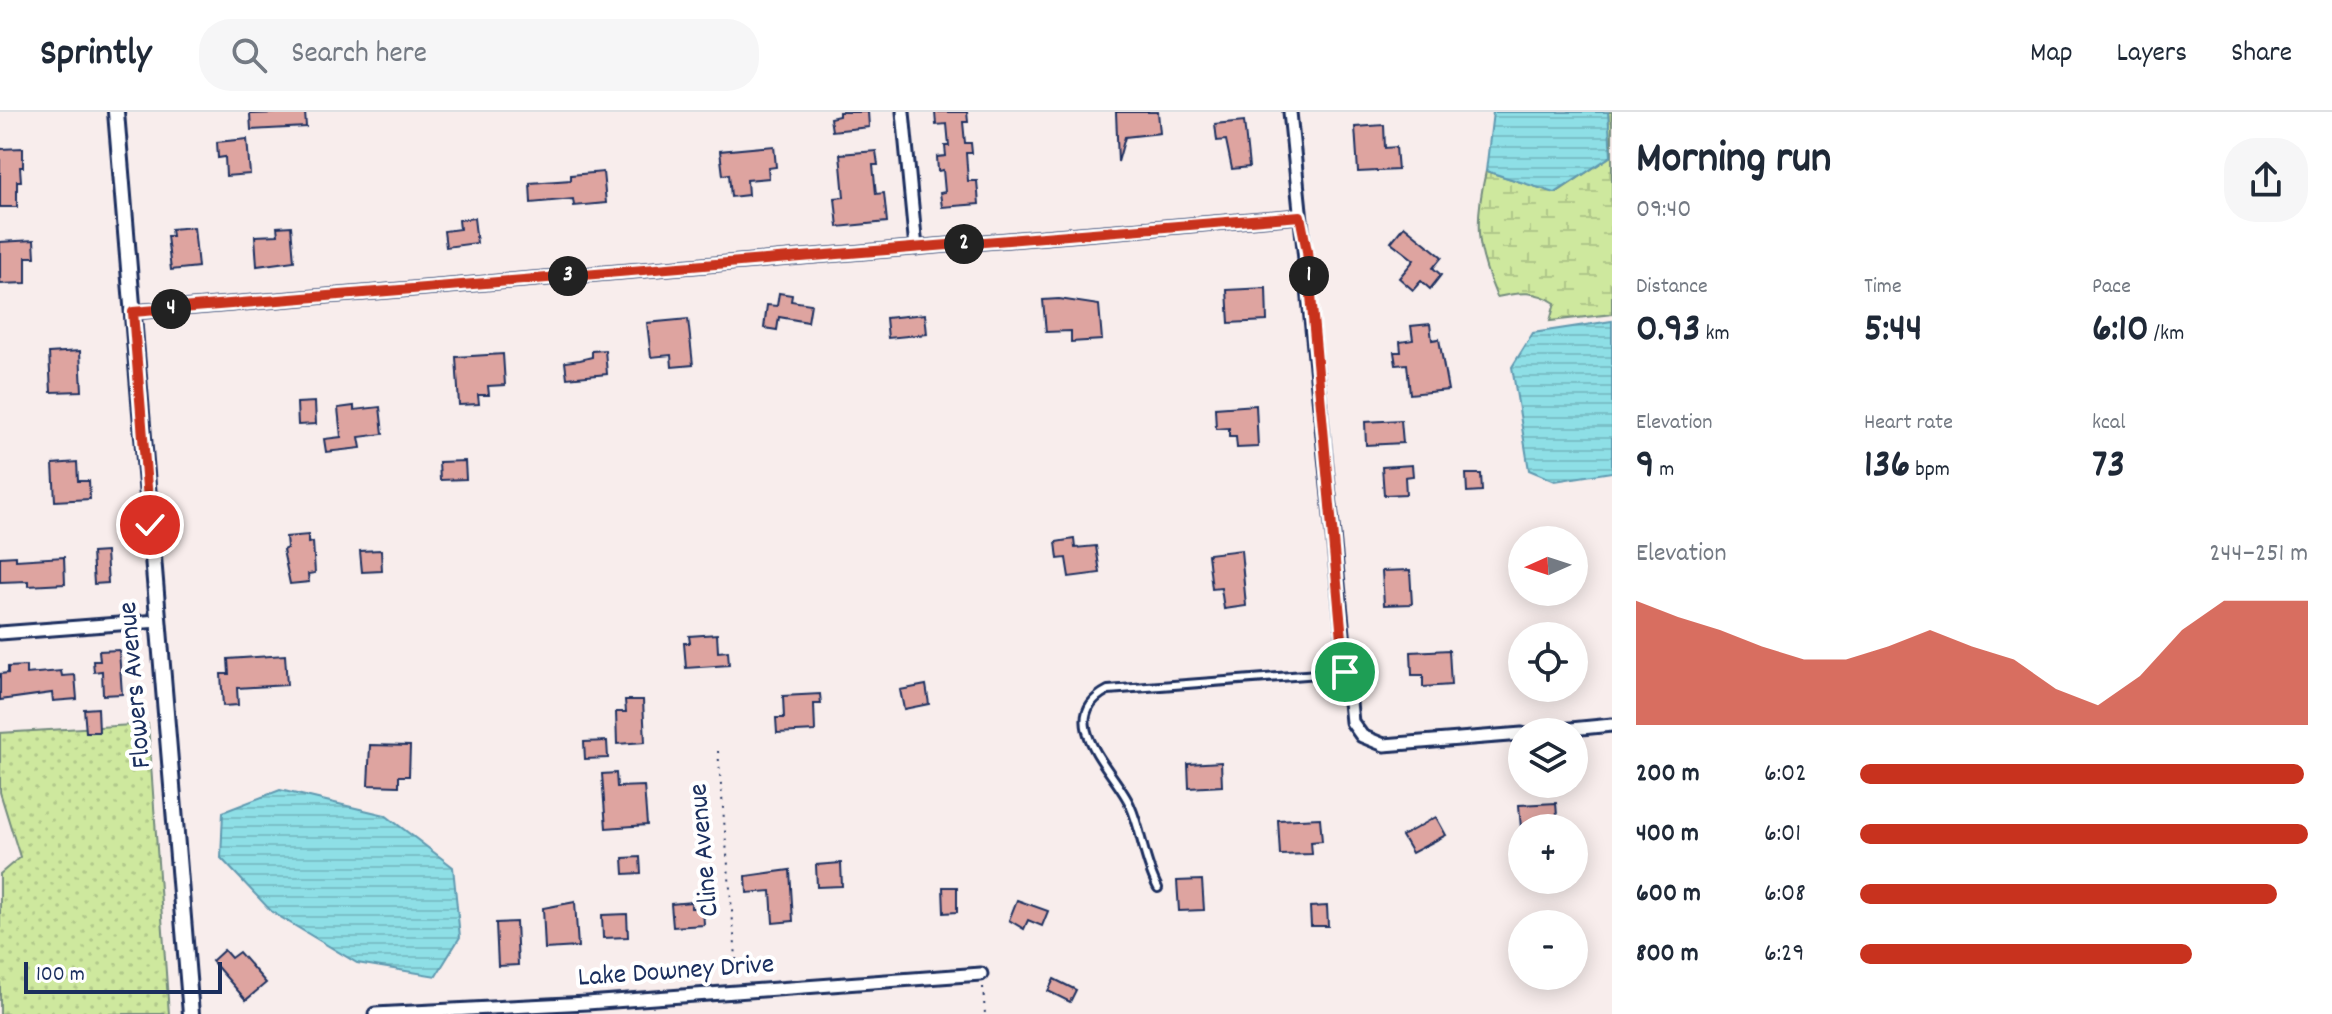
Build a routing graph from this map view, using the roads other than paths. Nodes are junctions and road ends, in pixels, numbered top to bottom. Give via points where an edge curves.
1 (116, 112) edge
2 (903, 112) edge
3 (1290, 112) edge
4 (1300, 216) junction
5 (916, 248) junction
6 (133, 312) junction
7 (158, 621) junction
8 (0, 633) edge
9 (1345, 672) junction
10 (1612, 725) edge
11 (1588, 727) edge
12 (1508, 735) edge
13 (1158, 888) dead end
14 (981, 974) road end
15 (191, 1014) edge
16 (375, 1014) edge

1 - 6 street, Flowers Avenue
2 - 5 street
3 - 4 street
4 - 5 street
4 - 9 street
5 - 6 street
6 - 7 street, Flowers Avenue
7 - 8 street
7 - 15 street, Flowers Avenue
9 - 12 street via 1352,722 1372,742 1393,745
9 - 13 lane via 1108,690 1099,695 1087,717 1091,748 1129,801
10 - 11 street
14 - 16 street, Lake Downey Drive

